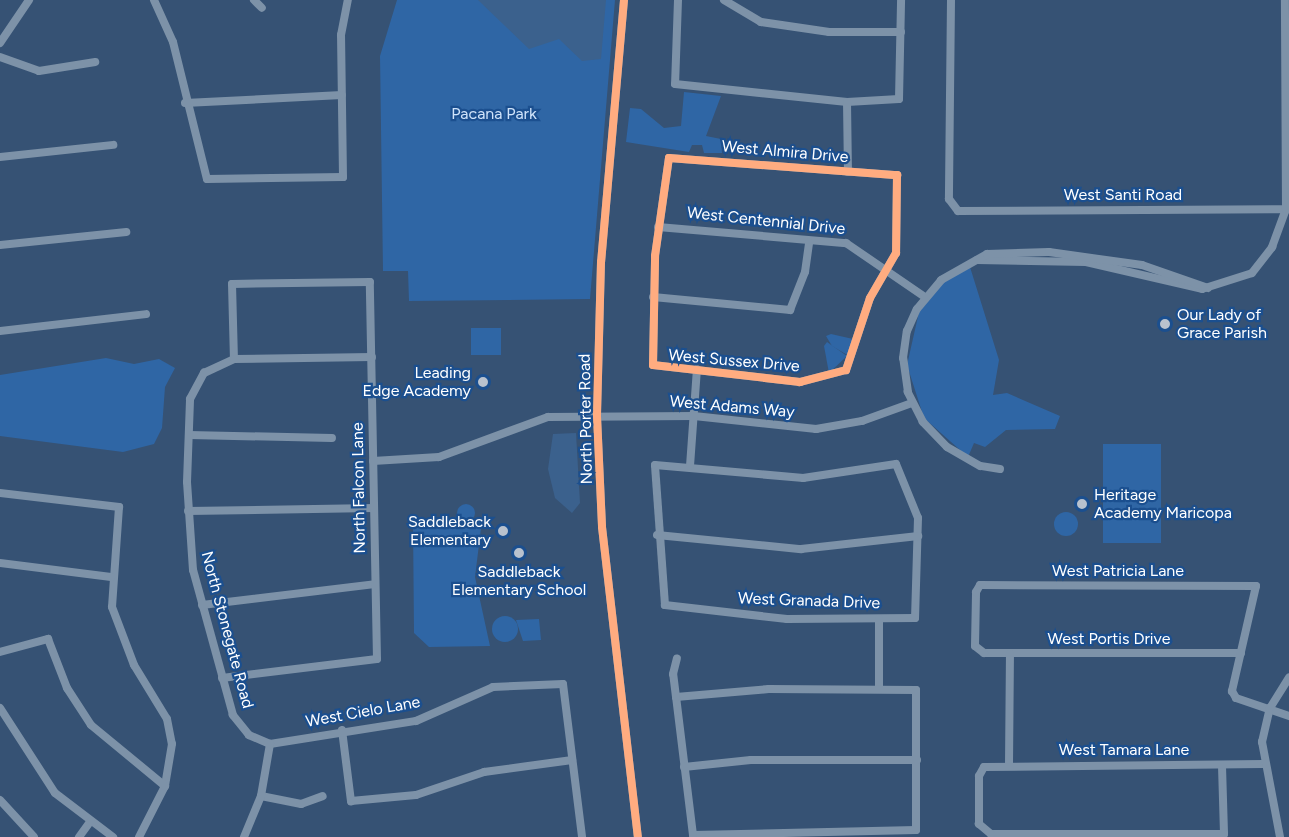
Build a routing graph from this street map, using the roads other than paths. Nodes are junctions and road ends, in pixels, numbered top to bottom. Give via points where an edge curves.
1 (28, 0) edge
2 (154, 0) edge
3 (254, 0) edge
4 (348, 0) edge
5 (624, 0) edge
6 (678, 0) edge
7 (724, 0) edge
8 (901, 0) edge
9 (951, 0) edge
10 (1285, 0) edge
11 (262, 8) dead end
12 (901, 32) junction
13 (0, 43) edge
14 (0, 57) edge
15 (95, 62) dead end
16 (342, 95) junction
17 (185, 102) junction
18 (847, 102) junction
19 (113, 145) dead end
20 (0, 156) edge
21 (848, 172) junction
22 (1287, 209) edge
23 (658, 227) junction
24 (126, 232) dead end
25 (809, 242) junction
26 (0, 245) edge
27 (888, 269) junction
28 (653, 297) junction
29 (925, 297) junction
30 (146, 314) dead end
31 (0, 331) edge
32 (372, 357) junction
33 (234, 359) junction
34 (697, 369) junction
35 (912, 403) junction
36 (597, 416) junction
37 (694, 416) junction
38 (189, 435) junction
39 (332, 438) dead end
40 (373, 461) junction
41 (690, 466) junction
42 (1000, 469) dead end
43 (0, 493) edge
44 (374, 508) junction
45 (188, 511) junction
46 (657, 535) junction
47 (918, 536) junction
48 (0, 563) edge
49 (111, 577) junction
50 (375, 584) junction
51 (202, 605) junction
52 (879, 619) junction
53 (978, 651) joint
54 (0, 652) edge
55 (1241, 653) junction
56 (1010, 654) junction
57 (677, 658) dead end
58 (222, 678) junction
59 (1289, 678) edge
60 (879, 689) junction
61 (676, 697) junction
62 (0, 708) edge
63 (1270, 708) junction
64 (1289, 716) edge
65 (342, 730) junction
66 (270, 744) junction
67 (572, 760) junction
68 (916, 760) junction
69 (1263, 764) junction
70 (1009, 765) junction
71 (1222, 766) junction
72 (684, 767) junction
73 (165, 786) junction
74 (261, 796) junction
75 (323, 796) dead end
76 (0, 800) edge
77 (90, 822) junction
78 (742, 834) edge
79 (34, 837) edge
80 (80, 837) edge
81 (113, 837) edge
82 (139, 837) edge
83 (244, 837) edge
84 (582, 837) edge
85 (638, 837) edge
86 (1280, 837) edge

1 - 13 street
2 - 17 street via 173,42
3 - 11 street
4 - 16 street via 341,35
5 - 36 street, North Porter Road via 601,262
6 - 18 street via 675,84
7 - 12 street via 761,22 829,32
8 - 12 street
9 - 22 street, West Santi Road via 949,199 958,211
10 - 22 street
12 - 18 street via 899,99
14 - 15 street via 39,70
16 - 17 street
16 - 17 street via 343,177 207,179
18 - 21 street
19 - 20 street
21 - 23 street, West Almira Drive via 669,158
21 - 27 street, West Almira Drive via 897,175 899,237
22 - 29 street via 1263,262 1240,280 1208,288 1071,260 977,260 950,273
23 - 25 street, West Centennial Drive
23 - 28 street
24 - 26 street
25 - 27 street, West Centennial Drive via 854,245
25 - 28 street via 805,272 790,310
27 - 29 street, West Centennial Drive
27 - 34 street, West Sussex Drive via 867,308 857,351 846,370 800,382
28 - 34 street, West Sussex Drive via 653,365
29 - 35 street via 905,344 904,370
30 - 31 street
32 - 33 street
32 - 33 street, North Falcon Lane via 370,282 232,284
32 - 40 street, North Falcon Lane
33 - 38 street, North Stonegate Road via 214,366 196,384 190,399
34 - 37 street
35 - 37 street, West Adams Way via 862,421 816,429
35 - 42 street via 946,447 980,466
36 - 37 street, West Adams Way
36 - 40 street, West Adams Way via 538,419 439,457
36 - 85 street, North Porter Road via 602,527
37 - 41 street
38 - 39 street
38 - 45 street, North Stonegate Road
40 - 44 street, North Falcon Lane
41 - 46 street via 656,465
41 - 47 street via 803,478 896,464 916,505
43 - 49 street via 119,507
44 - 45 street
44 - 50 street, North Falcon Lane
45 - 51 street, North Stonegate Road
46 - 47 street via 801,549
46 - 52 street, West Granada Drive via 665,605 771,618
47 - 52 street, West Granada Drive via 915,618
48 - 49 street
49 - 73 street via 120,637 167,718 172,744
50 - 51 street
50 - 58 street, North Falcon Lane via 376,659
51 - 58 street, North Stonegate Road
52 - 60 street
53 - 55 street, West Patricia Lane via 980,585 1256,586
53 - 56 street, West Portis Drive
54 - 73 street via 48,639 67,688 92,725
55 - 56 street, West Portis Drive
55 - 63 street via 1232,691 1236,698
56 - 70 street
57 - 61 street
58 - 66 street, North Stonegate Road via 239,726
59 - 63 street
60 - 61 street via 769,689
60 - 68 street via 916,690
61 - 72 street
62 - 77 street via 31,763
63 - 64 street
63 - 69 street
65 - 66 street, West Cielo Lane
65 - 67 street via 351,801 416,795 484,772
65 - 67 street, West Cielo Lane via 416,721 493,687 562,684
66 - 74 street
67 - 84 street
68 - 72 street via 751,760
68 - 78 street via 916,830
69 - 71 street, West Tamara Lane
69 - 86 street
70 - 71 street, West Tamara Lane
70 - 71 street, West Tamara Lane via 984,767 979,776 982,832 1224,834
72 - 78 street via 693,835
73 - 82 street
74 - 75 street via 301,804
74 - 83 street
76 - 79 street
77 - 80 street
77 - 81 street

